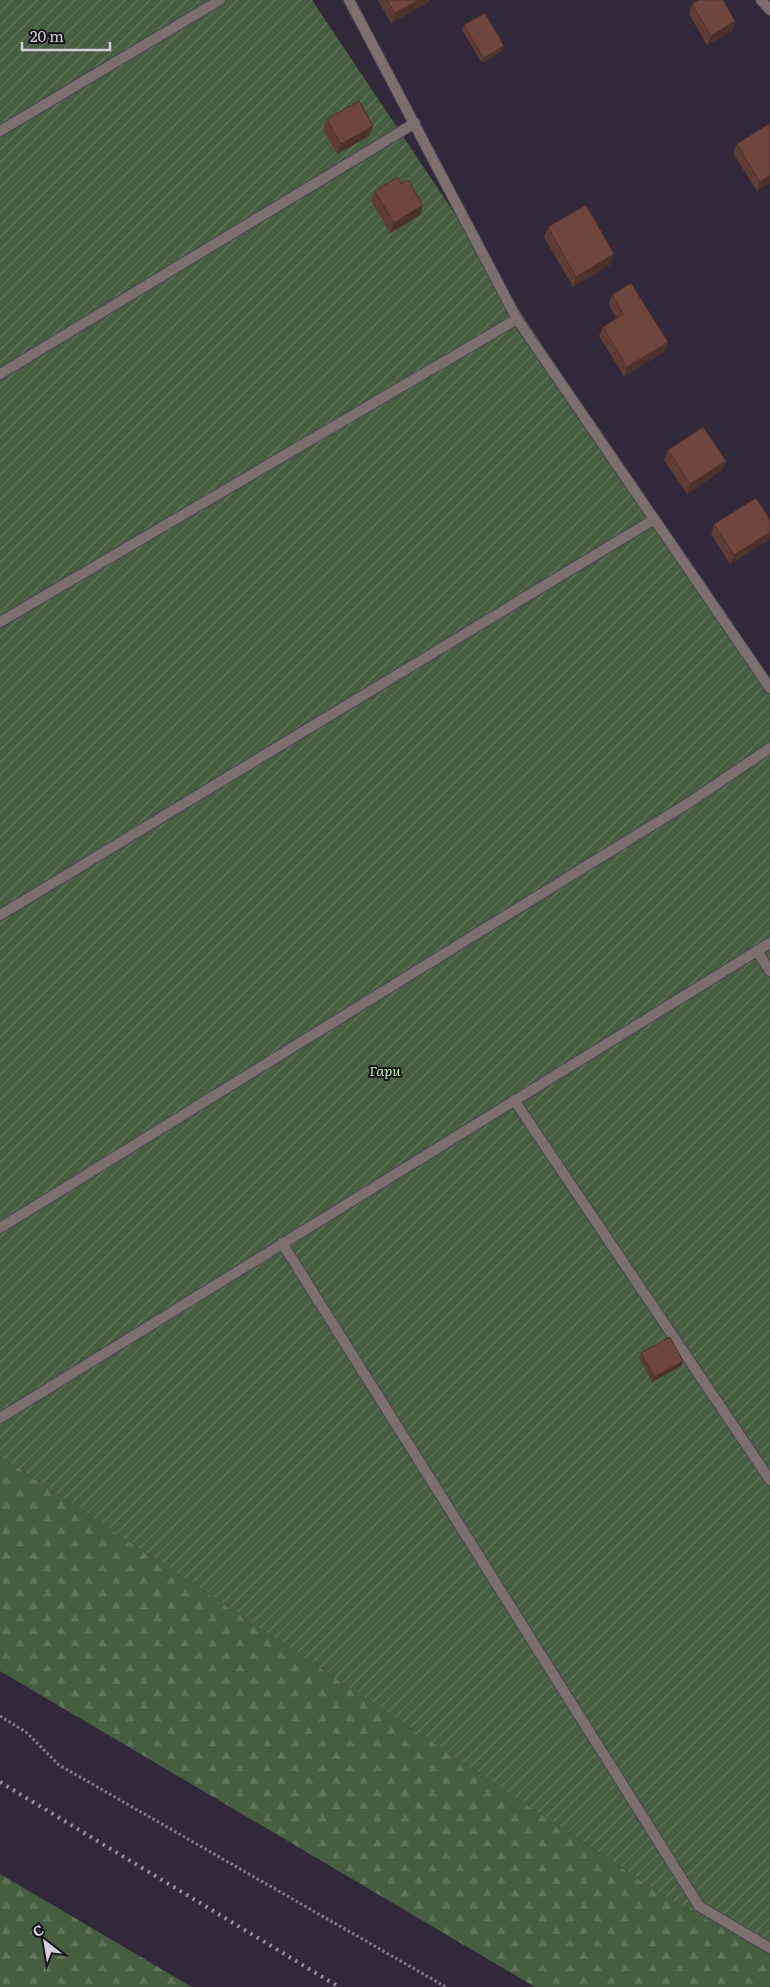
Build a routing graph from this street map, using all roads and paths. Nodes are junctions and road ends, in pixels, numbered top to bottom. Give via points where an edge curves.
1 (220, 0) edge
2 (349, 0) edge
3 (761, 0) edge
4 (770, 10) edge
5 (415, 122) junction
6 (0, 131) edge
7 (517, 319) junction
8 (0, 374) edge
9 (653, 520) junction
10 (0, 622) edge
11 (770, 688) edge
12 (770, 748) edge
13 (0, 914) edge
14 (770, 943) edge
15 (757, 952) junction
16 (770, 971) edge
17 (514, 1100) junction
18 (0, 1228) edge
19 (282, 1243) junction
20 (0, 1418) edge
21 (770, 1480) edge
22 (0, 1716) edge
23 (770, 1948) edge
24 (446, 1987) edge

1 - 6 street
2 - 5 street
3 - 4 street
5 - 7 street
5 - 8 street
7 - 9 street
7 - 10 street
9 - 11 street
9 - 13 street
12 - 18 street via 690,802
14 - 15 street
15 - 16 street
15 - 17 street
17 - 19 street
17 - 21 street
19 - 20 street
19 - 23 street via 699,1906
22 - 24 path via 26,1732 59,1765

